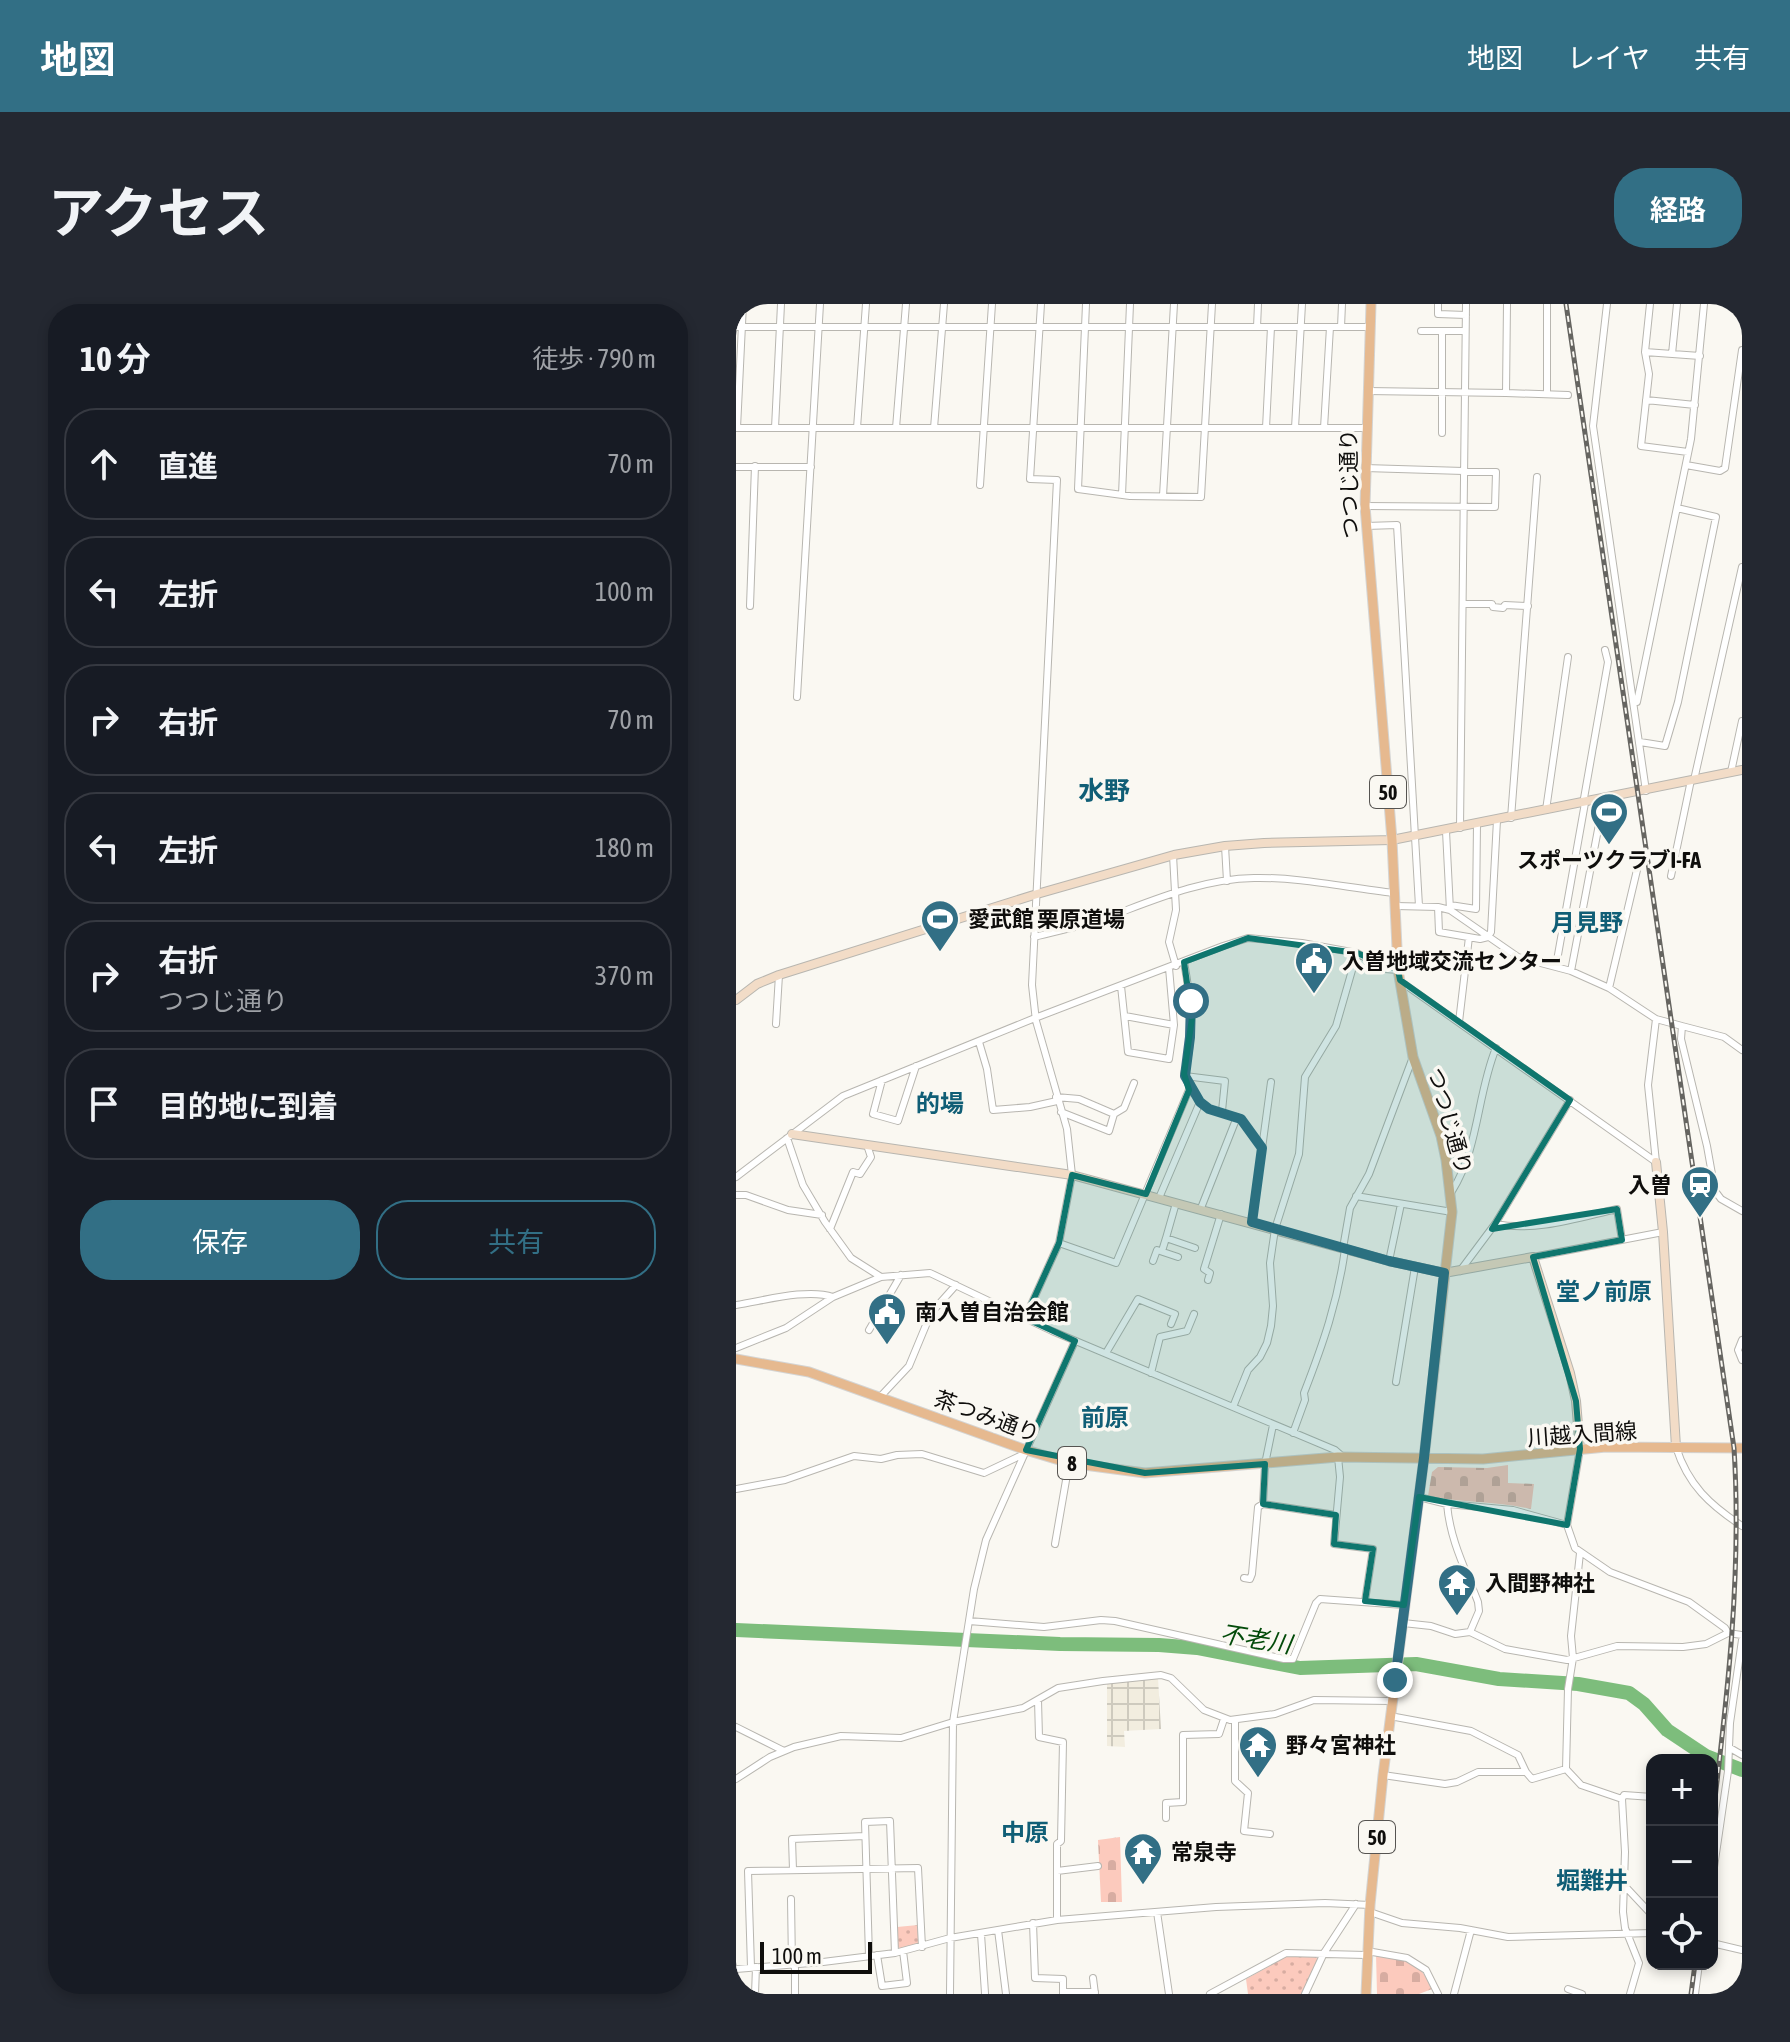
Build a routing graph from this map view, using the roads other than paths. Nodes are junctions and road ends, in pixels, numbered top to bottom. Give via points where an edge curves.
1 (743, 304) edge
2 (781, 304) edge
3 (820, 304) edge
4 (866, 304) edge
5 (906, 304) edge
6 (944, 304) edge
7 (992, 304) edge
8 (1041, 304) edge
9 (1086, 304) edge
10 (1130, 304) edge
11 (1174, 304) edge
12 (1212, 304) edge
13 (1258, 304) edge
14 (1302, 304) edge
15 (1342, 304) edge
16 (1371, 304) edge
17 (1438, 304) edge
18 (1466, 304) edge
19 (1507, 304) edge
20 (1547, 304) edge
21 (1607, 304) edge
22 (1650, 304) edge
23 (1677, 304) edge
24 (1704, 304) edge
25 (1466, 315) junction
26 (865, 326) junction
27 (1172, 326) junction
28 (1301, 326) junction
29 (780, 327) junction
30 (819, 327) junction
31 (904, 327) junction
32 (942, 327) junction
33 (990, 327) junction
34 (1039, 327) junction
35 (1129, 327) junction
36 (1210, 327) junction
37 (1257, 327) junction
38 (1271, 327) junction
39 (1330, 327) junction
40 (1341, 327) junction
41 (1370, 327) junction
42 (739, 328) edge
43 (1084, 328) junction
44 (1421, 331) dead end
45 (1442, 331) junction
46 (1465, 331) junction
47 (1742, 350) edge
48 (1645, 352) junction
49 (1672, 354) junction
50 (1700, 356) junction
51 (1367, 391) junction
52 (1443, 393) junction
53 (1465, 393) junction
54 (1506, 393) junction
55 (1547, 394) junction
56 (1568, 395) dead end
57 (1646, 400) junction
58 (1695, 405) junction
59 (737, 428) edge
60 (775, 428) junction
61 (813, 428) junction
62 (857, 428) junction
63 (896, 428) junction
64 (934, 428) junction
65 (984, 428) junction
66 (1033, 428) junction
67 (1080, 428) junction
68 (1125, 428) junction
69 (1167, 428) junction
70 (1205, 428) junction
71 (1266, 428) junction
72 (1295, 428) junction
73 (1324, 428) junction
74 (1366, 428) junction
75 (1442, 433) dead end
76 (1688, 452) junction
77 (1686, 465) junction
78 (755, 466) junction
79 (736, 467) edge
80 (811, 467) junction
81 (1365, 468) junction
82 (1464, 472) junction
83 (1537, 477) dead end
84 (980, 485) dead end
85 (1122, 495) junction
86 (1163, 496) junction
87 (1365, 506) junction
88 (1464, 507) junction
89 (1677, 508) junction
90 (1366, 526) junction
91 (1742, 567) edge
92 (1463, 604) junction
93 (750, 606) dead end
94 (1528, 606) junction
95 (1605, 650) dead end
96 (1568, 657) dead end
97 (797, 697) dead end
98 (1635, 707) junction
99 (1742, 721) edge
100 (1640, 742) junction
101 (1742, 770) edge
102 (1731, 772) junction
103 (1693, 780) junction
104 (1646, 791) junction
105 (1604, 798) junction
106 (1584, 804) junction
107 (1546, 810) junction
108 (1511, 818) junction
109 (1497, 820) junction
110 (1477, 824) junction
111 (1460, 828) junction
112 (1446, 831) junction
113 (1416, 836) junction
114 (1392, 840) junction
115 (1225, 846) junction
116 (1173, 855) junction
117 (1637, 870) dead end
118 (1671, 876) dead end
119 (1227, 881) junction
120 (1174, 892) junction
121 (1394, 893) junction
122 (1037, 894) junction
123 (1396, 906) junction
124 (1419, 906) junction
125 (1438, 907) junction
126 (1450, 908) junction
127 (1034, 937) junction
128 (1469, 937) junction
129 (1488, 937) junction
130 (1357, 953) junction
131 (1184, 962) junction
132 (1556, 966) junction
133 (1172, 967) junction
134 (1571, 971) junction
135 (779, 975) junction
136 (1399, 975) junction
137 (1121, 986) junction
138 (1609, 988) junction
139 (736, 1000) edge
140 (1125, 1016) junction
141 (1035, 1018) junction
142 (1656, 1019) junction
143 (1459, 1022) junction
144 (776, 1024) dead end
145 (1174, 1025) junction
146 (1682, 1026) junction
147 (979, 1042) junction
148 (1496, 1048) junction
149 (1742, 1050) edge
150 (1413, 1057) junction
151 (916, 1066) junction
152 (1185, 1076) junction
153 (882, 1080) junction
154 (1271, 1082) dead end
155 (1134, 1083) dead end
156 (1191, 1085) junction
157 (1056, 1099) junction
158 (1570, 1100) junction
159 (1200, 1102) junction
160 (1222, 1111) junction
161 (1061, 1112) junction
162 (1114, 1114) junction
163 (1237, 1117) junction
164 (789, 1136) junction
165 (867, 1145) junction
166 (1262, 1148) junction
167 (1656, 1162) junction
168 (1072, 1175) junction
169 (736, 1177) edge
170 (1452, 1191) junction
171 (1146, 1194) junction
172 (736, 1195) edge
173 (1356, 1196) junction
174 (1159, 1198) junction
175 (1176, 1202) junction
176 (1401, 1204) junction
177 (1201, 1208) junction
178 (1742, 1211) edge
179 (1452, 1212) junction
180 (1221, 1214) junction
181 (822, 1215) junction
182 (1252, 1222) junction
183 (1495, 1224) junction
184 (830, 1229) junction
185 (1275, 1229) junction
186 (1663, 1232) junction
187 (1166, 1238) junction
188 (1622, 1240) junction
189 (1059, 1243) junction
190 (1195, 1248) dead end
191 (1344, 1248) junction
192 (1162, 1251) junction
193 (1178, 1257) dead end
194 (1533, 1257) junction
195 (1153, 1261) dead end
196 (1389, 1261) junction
197 (1415, 1267) junction
198 (1460, 1271) junction
199 (1444, 1273) junction
200 (901, 1275) junction
201 (881, 1277) junction
202 (1208, 1280) dead end
203 (956, 1285) junction
204 (833, 1297) junction
205 (736, 1305) edge
206 (1194, 1314) dead end
207 (1025, 1318) junction
208 (1171, 1324) dead end
209 (869, 1330) dead end
210 (1742, 1340) edge
211 (1075, 1341) junction
212 (736, 1348) edge
213 (1106, 1353) junction
214 (736, 1359) edge
215 (1742, 1360) edge
216 (1151, 1373) junction
217 (1396, 1382) dead end
218 (880, 1397) junction
219 (1233, 1407) junction
220 (1273, 1425) junction
221 (1293, 1433) junction
222 (1676, 1447) junction
223 (1742, 1448) edge
224 (1580, 1449) junction
225 (1025, 1452) junction
226 (1340, 1457) junction
227 (1424, 1458) junction
228 (1069, 1463) junction
229 (1265, 1464) junction
230 (737, 1490) edge
231 (1419, 1497) junction
232 (1263, 1504) junction
233 (1447, 1504) junction
234 (1336, 1515) junction
235 (1567, 1525) junction
236 (1742, 1526) edge
237 (1055, 1544) dead end
238 (1580, 1553) junction
239 (1244, 1578) dead end
240 (1365, 1601) junction
241 (1404, 1605) junction
242 (969, 1621) junction
243 (1403, 1623) junction
244 (1470, 1632) junction
245 (1728, 1633) junction
246 (1742, 1637) edge
247 (1573, 1658) junction
248 (1038, 1700) junction
249 (1392, 1701) junction
250 (1390, 1716) junction
251 (1224, 1719) junction
252 (1235, 1720) junction
253 (953, 1722) junction
254 (1730, 1723) junction
255 (1742, 1725) edge
256 (736, 1727) edge
257 (1730, 1750) junction
258 (784, 1751) junction
259 (1742, 1755) edge
260 (1566, 1769) junction
261 (1526, 1772) junction
262 (1383, 1775) junction
263 (736, 1779) edge
264 (1646, 1797) edge
265 (1622, 1799) junction
266 (1166, 1818) dead end
267 (1270, 1834) dead end
268 (865, 1836) junction
269 (1718, 1840) edge
270 (1098, 1866) dead end
271 (866, 1868) junction
272 (892, 1868) junction
273 (793, 1870) junction
274 (1057, 1871) junction
275 (1622, 1883) junction
276 (791, 1899) dead end
277 (1356, 1904) junction
278 (1370, 1908) junction
279 (1646, 1909) edge
280 (1157, 1912) junction
281 (1057, 1920) junction
282 (1033, 1923) junction
283 (998, 1930) junction
284 (1471, 1930) junction
285 (1626, 1933) junction
286 (1646, 1933) edge
287 (981, 1934) junction
288 (950, 1938) junction
289 (1718, 1944) edge
290 (922, 1947) junction
291 (1742, 1950) edge
292 (899, 1952) junction
293 (1324, 1953) junction
294 (1367, 1953) junction
295 (873, 1956) junction
296 (793, 1965) junction
297 (754, 1967) junction
298 (736, 1969) edge
299 (1698, 1970) edge
300 (1093, 1978) dead end
301 (1568, 1989) dead end
302 (985, 1993) edge
303 (1063, 1993) edge
304 (1095, 1993) edge
305 (755, 1994) edge
306 (795, 1994) edge
307 (950, 1994) edge
308 (1006, 1994) edge
309 (1169, 1994) edge
310 (1210, 1994) edge
311 (1305, 1994) edge
312 (1366, 1994) edge
313 (1438, 1994) edge
314 (1454, 1994) edge
315 (1582, 1994) edge
316 (1630, 1994) edge
317 (1695, 1994) edge

1 - 42 street
2 - 29 street
3 - 30 street
4 - 26 street
5 - 31 street
6 - 32 street
7 - 33 street
8 - 34 street
9 - 43 street
10 - 35 street
11 - 27 street
12 - 36 street
13 - 37 street
14 - 28 street
15 - 40 street
16 - 41 main road, つつじ通り / 50
17 - 25 street via 1438,314
18 - 25 street
19 - 54 street
20 - 55 street
21 - 98 street via 1593,426
22 - 48 street
23 - 49 street
24 - 50 street
25 - 46 street
26 - 30 street
26 - 31 street
26 - 62 street
27 - 35 street
27 - 36 street
27 - 69 street
28 - 38 street
28 - 39 street
28 - 72 street
29 - 30 street
29 - 42 street
29 - 60 street
30 - 61 street
31 - 32 street
31 - 63 street
32 - 33 street
32 - 64 street
33 - 34 street
33 - 65 street
34 - 43 street
34 - 66 street
35 - 43 street
35 - 68 street
36 - 37 street
36 - 70 street
37 - 38 street
38 - 71 street
39 - 40 street
39 - 73 street
40 - 41 street
41 - 51 main road, つつじ通り / 50
42 - 59 street
43 - 67 street
44 - 45 street
45 - 46 street
45 - 52 street
46 - 53 street
47 - 77 street via 1725,468
48 - 49 street
48 - 57 street
49 - 50 street
50 - 58 street
51 - 52 street
51 - 74 main road, つつじ通り / 50
52 - 53 street
52 - 75 street
53 - 54 street
53 - 82 street
54 - 55 street
55 - 56 street
57 - 58 street
57 - 76 street via 1641,446
58 - 76 street
59 - 60 street
60 - 61 street
61 - 62 street
61 - 80 street
62 - 63 street
63 - 64 street
64 - 65 street
65 - 66 street
65 - 84 street
66 - 67 street
66 - 122 street via 1030,479 1057,480
67 - 68 street
67 - 85 street via 1078,489
68 - 69 street
68 - 85 street
69 - 70 street
69 - 86 street
70 - 71 street
70 - 86 street via 1201,497
71 - 72 street
72 - 73 street
73 - 74 street
74 - 81 main road, つつじ通り / 50
76 - 77 street
77 - 89 street
78 - 79 street
78 - 80 street
78 - 93 street
80 - 97 street
81 - 82 street
81 - 87 main road, つつじ通り / 50
82 - 88 street
82 - 88 street via 1496,472 1495,507
83 - 94 street
85 - 86 street
87 - 88 street
87 - 90 main road, つつじ通り / 50
88 - 92 street
89 - 98 street
89 - 100 street via 1716,517 1665,746
90 - 113 street via 1397,525
90 - 114 main road, つつじ通り / 50
91 - 103 street
92 - 94 street
92 - 111 street
94 - 108 street
95 - 106 street via 1608,662
96 - 107 street
98 - 100 street
99 - 102 street
100 - 104 street
101 - 102 street
102 - 103 street
103 - 104 street
103 - 118 street
104 - 105 street
105 - 106 street
105 - 134 street
106 - 107 street
106 - 132 street
107 - 108 street
108 - 109 street
109 - 110 street
109 - 129 street
110 - 111 street
110 - 126 street via 1476,909
111 - 112 street
112 - 113 street
112 - 126 street
113 - 114 street
113 - 124 street
114 - 115 street
114 - 121 main road, つつじ通り / 50
115 - 116 street
115 - 119 street
116 - 120 street
116 - 122 street
117 - 138 street
119 - 120 street
119 - 121 street via 1277,879
120 - 127 street via 1097,921
120 - 133 street
121 - 123 main road, つつじ通り / 50
122 - 127 street
122 - 135 street
123 - 124 street
123 - 136 main road, つつじ通り / 50
124 - 125 street
125 - 126 street
125 - 128 street via 1439,932
126 - 129 street
127 - 141 street
128 - 129 street
128 - 143 street
129 - 132 street via 1518,957
130 - 131 street via 1248,938
130 - 136 street
130 - 185 street via 1336,1026 1305,1077 1299,1154
131 - 133 street
131 - 152 street via 1192,1018
132 - 134 street
133 - 137 street
133 - 145 street
134 - 138 street
135 - 139 street
135 - 144 street
136 - 143 street
136 - 150 main road, つつじ通り / 50
137 - 140 street
137 - 141 street
138 - 142 street
140 - 145 street
140 - 145 street via 1128,1052 1169,1059
141 - 147 street
141 - 157 street
142 - 146 street
142 - 167 street via 1648,1085
143 - 148 street
146 - 149 street via 1724,1037
146 - 178 street via 1715,1191
147 - 151 street
147 - 157 street via 993,1110
148 - 158 street
148 - 170 street via 1462,1173
150 - 170 main road, つつじ通り / 50 via 1441,1136
150 - 173 street
151 - 153 street
151 - 153 street via 898,1121 873,1114
152 - 156 street
152 - 160 street via 1225,1081
153 - 164 street via 843,1096
154 - 166 street
155 - 162 street via 1124,1108
156 - 159 street
156 - 171 street
157 - 161 street
157 - 162 street via 1079,1099
158 - 167 street
158 - 183 street
159 - 160 street
159 - 174 street
160 - 163 street
161 - 162 street via 1109,1131
161 - 168 street
163 - 166 street
163 - 177 street
164 - 165 street
164 - 169 street
164 - 181 street via 803,1185
165 - 168 street
165 - 184 street via 871,1157 860,1174 853,1172
166 - 182 street
167 - 186 street
168 - 171 street
168 - 189 street
170 - 179 main road, つつじ通り / 50
171 - 174 street
171 - 189 street via 1116,1263
172 - 181 street
173 - 176 street
173 - 191 street
174 - 175 street
175 - 177 street
175 - 187 street
176 - 179 street
176 - 196 street
177 - 180 street
179 - 199 main road, つつじ通り / 50
180 - 182 street
180 - 202 street via 1204,1269 1210,1273
181 - 184 street
182 - 185 street
183 - 188 street via 1534,1227 1617,1209
183 - 198 street
184 - 201 street via 851,1258
185 - 191 street
185 - 219 street via 1267,1343 1248,1370
186 - 188 street
186 - 222 street
187 - 190 street
187 - 192 street
188 - 194 street
189 - 207 street
191 - 196 street
191 - 221 street via 1329,1329
192 - 193 street
192 - 195 street via 1157,1250
194 - 198 street
194 - 224 street via 1570,1373
196 - 197 street
197 - 199 street
197 - 217 street
198 - 199 street
199 - 227 main road, つつじ通り / 50
200 - 201 street
200 - 203 street via 930,1273
200 - 209 street
201 - 204 street
203 - 207 street
203 - 218 street via 931,1313 909,1366
204 - 205 street via 810,1294
204 - 212 street via 786,1328
206 - 216 street via 1187,1331 1160,1337
207 - 211 street
208 - 213 street via 1175,1314 1138,1299
210 - 215 street
211 - 213 street
211 - 225 street
213 - 216 street
214 - 218 main road, 茶つみ通り / 8 via 809,1372
216 - 219 street
218 - 225 main road, 茶つみ通り / 8
219 - 220 street
220 - 221 street
220 - 229 street
221 - 226 street
222 - 223 main road, 川越入間線 / 8
222 - 224 main road, 川越入間線 / 8
222 - 236 street via 1699,1493
224 - 227 main road, 川越入間線 / 8 via 1483,1459
224 - 235 street
225 - 228 main road, 茶つみ通り / 8
225 - 230 street via 984,1473 922,1454 846,1457 785,1480
225 - 242 street via 986,1540
226 - 227 main road, 茶つみ通り / 8
226 - 229 main road, 茶つみ通り / 8
226 - 234 street
227 - 231 main road, つつじ通り / 50
228 - 229 main road, 茶つみ通り / 8 via 1145,1473
228 - 237 street
229 - 232 street
231 - 233 street
231 - 241 main road, つつじ通り / 50
232 - 234 street
232 - 239 street via 1258,1507 1252,1574
233 - 235 street via 1513,1510
233 - 244 street via 1455,1549 1478,1602
234 - 240 street via 1334,1544 1373,1549
235 - 238 street
238 - 245 street via 1610,1572 1689,1602
238 - 247 street
240 - 241 street
240 - 242 street via 1320,1599 1293,1659 1115,1621 1044,1627
241 - 243 main road, つつじ通り / 50
242 - 253 street
243 - 244 street
243 - 249 main road, つつじ通り / 50
244 - 247 street via 1505,1649
245 - 246 street
245 - 247 street via 1691,1646 1617,1646
246 - 254 street
247 - 260 street
248 - 251 street via 1080,1683 1161,1675 1176,1681 1204,1710
248 - 253 street
248 - 274 street via 1039,1737 1063,1742
249 - 250 main road, つつじ通り / 50
249 - 252 street via 1314,1700 1275,1714
250 - 261 street via 1471,1731 1518,1755
250 - 262 main road, つつじ通り / 50
251 - 252 street
251 - 266 street via 1219,1734 1183,1735 1183,1802 1166,1803
252 - 267 street via 1235,1781 1248,1793 1244,1831
253 - 258 street via 901,1738 841,1736
253 - 288 street
254 - 255 street
254 - 257 street
256 - 258 street
257 - 259 street
257 - 269 street
258 - 263 street
260 - 261 street via 1536,1779
260 - 265 street via 1581,1785
261 - 262 street via 1478,1772 1445,1784
262 - 278 main road, つつじ通り / 50
264 - 265 street
265 - 275 street
268 - 271 street
268 - 272 street via 865,1822 890,1821
268 - 273 street via 792,1839
270 - 274 street
271 - 272 street
271 - 273 street
271 - 295 street
272 - 290 street via 918,1868
272 - 292 street
273 - 297 street via 748,1871
274 - 281 street
275 - 279 street
275 - 285 street
276 - 296 street
277 - 278 street
277 - 280 street
277 - 293 street
278 - 284 street via 1413,1925
278 - 294 main road, つつじ通り / 50
280 - 281 street
280 - 309 street
281 - 282 street
282 - 283 street
282 - 303 street via 1035,1978 1063,1979
283 - 287 street
283 - 308 street
284 - 285 street via 1508,1937
284 - 314 street
285 - 286 street
285 - 316 street via 1639,1963
287 - 288 street
287 - 302 street
288 - 290 street
288 - 307 street
289 - 291 street
290 - 292 street
292 - 295 street
292 - 295 street via 907,1983 882,1986
293 - 294 street
293 - 310 street via 1286,1953
293 - 311 street
294 - 312 main road, つつじ通り / 50
294 - 313 street via 1407,1958 1426,1970
295 - 296 street
296 - 297 street
296 - 306 street
297 - 298 street
297 - 305 street
299 - 317 street
300 - 304 street
301 - 315 street
303 - 304 street

